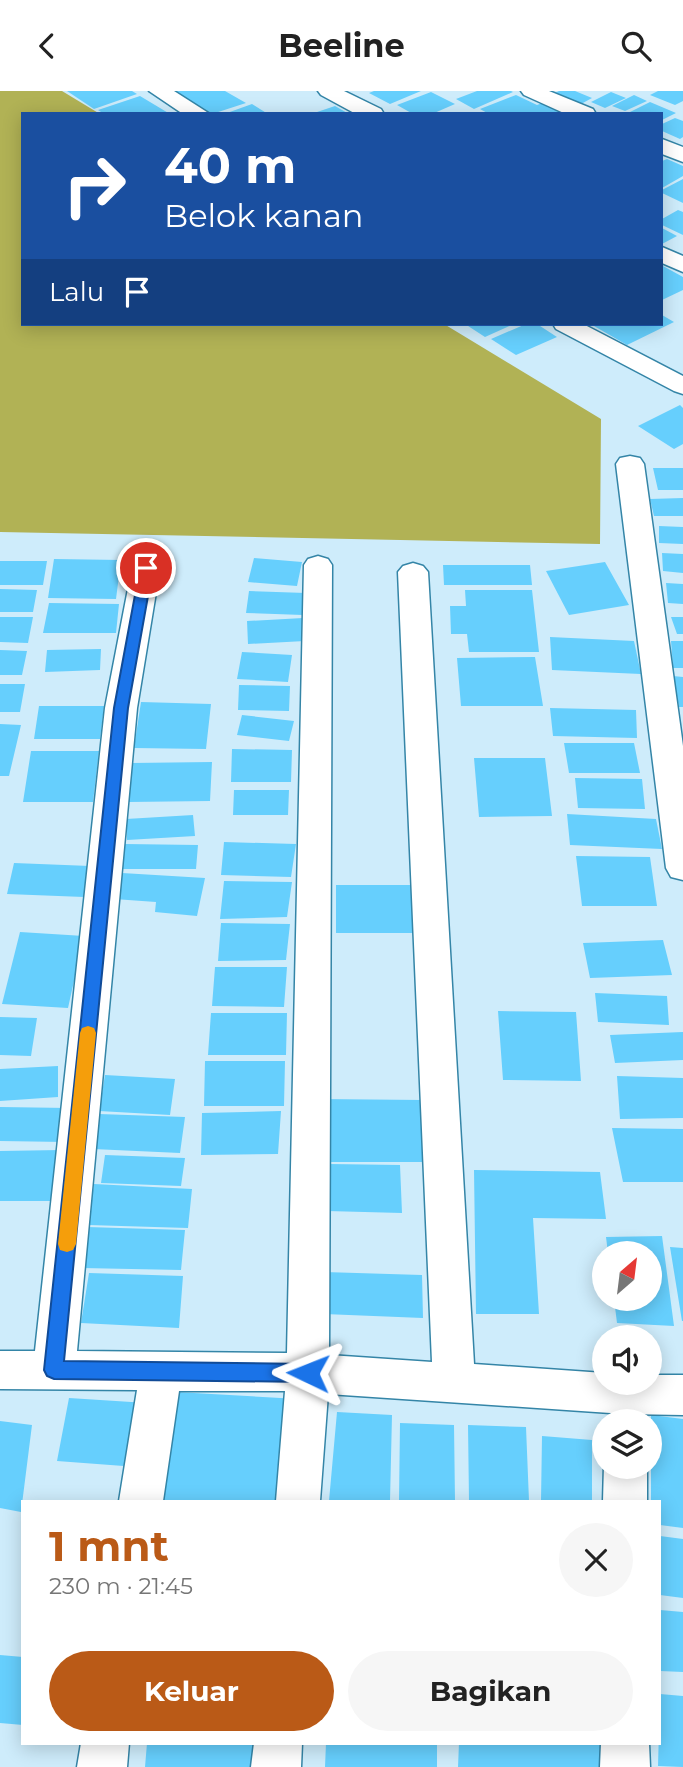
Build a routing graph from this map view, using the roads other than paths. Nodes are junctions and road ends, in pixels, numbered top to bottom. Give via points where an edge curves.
1 (159, 91) edge
2 (328, 91) edge
3 (531, 91) edge
4 (196, 112) edge
5 (369, 112) edge
6 (580, 112) edge
7 (663, 146) edge
8 (683, 155) edge
9 (663, 255) edge
10 (683, 265) edge
11 (569, 326) edge
12 (683, 386) edge
13 (630, 464) dead end
14 (318, 565) dead end
15 (146, 568) dead end
16 (413, 572) dead end
17 (683, 868) edge
18 (0, 1370) edge
19 (54, 1370) junction
20 (161, 1370) junction
21 (308, 1373) junction
22 (454, 1383) junction
23 (683, 1395) edge
24 (625, 1408) edge
25 (625, 1479) edge
26 (141, 1500) edge
27 (298, 1500) edge
28 (625, 1500) edge
29 (105, 1745) edge
30 (278, 1745) edge
31 (625, 1745) edge
32 (102, 1767) edge
33 (276, 1767) edge
34 (625, 1767) edge

1 - 4 street
2 - 5 street
3 - 6 street
7 - 8 street
9 - 10 street
11 - 12 street
13 - 17 street
14 - 21 street
15 - 19 street via 121,708
16 - 22 street
18 - 19 street
19 - 20 street
20 - 21 street
20 - 26 street
21 - 22 street
21 - 27 street
22 - 24 street
23 - 24 street
25 - 28 street
29 - 32 street
30 - 33 street
31 - 34 street

